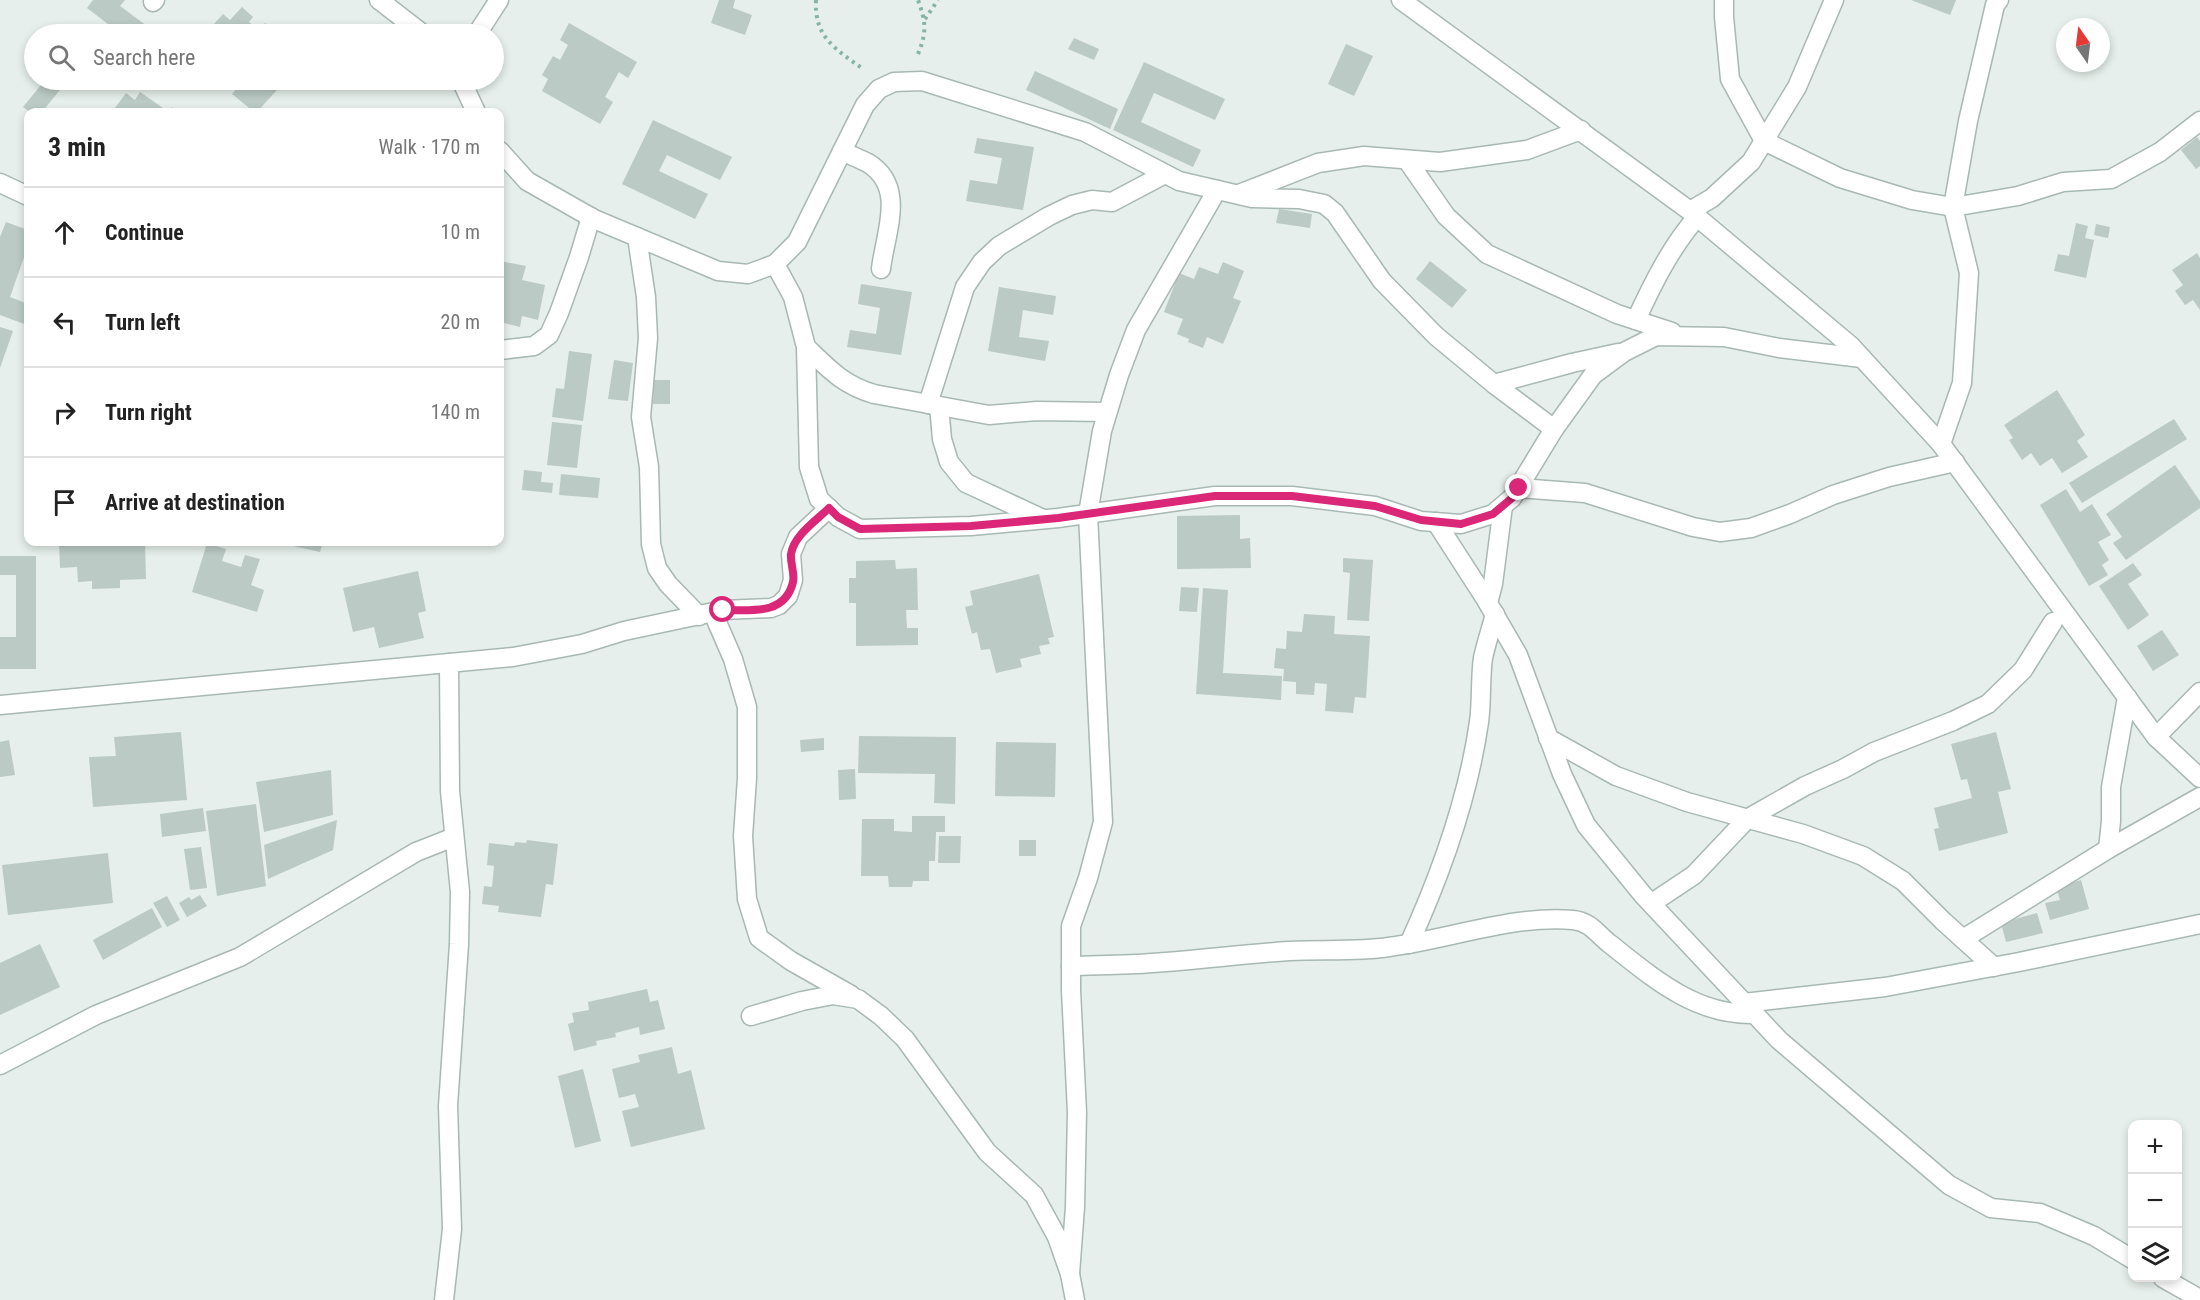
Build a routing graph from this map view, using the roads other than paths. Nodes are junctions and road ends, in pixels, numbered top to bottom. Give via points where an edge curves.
1 (379, 0) edge
2 (499, 0) edge
3 (1401, 0) edge
4 (1724, 0) edge
5 (1834, 0) edge
6 (2000, 0) edge
7 (410, 24) edge
8 (483, 24) edge
9 (465, 90) edge
10 (474, 108) edge
11 (2200, 122) edge
12 (1581, 130) junction
13 (1764, 141) junction
14 (842, 151) junction
15 (504, 155) edge
16 (1407, 160) junction
17 (1165, 174) junction
18 (0, 183) edge
19 (1217, 190) junction
20 (24, 194) edge
21 (1238, 195) junction
22 (1953, 207) junction
23 (1694, 214) junction
24 (591, 217) junction
25 (637, 237) junction
26 (776, 264) junction
27 (881, 269) dead end
28 (1636, 320) junction
29 (1687, 336) junction
30 (806, 347) junction
31 (504, 350) edge
32 (1624, 352) junction
33 (1862, 358) junction
34 (1494, 384) junction
35 (933, 405) junction
36 (1107, 412) junction
37 (1554, 429) junction
38 (1941, 444) junction
39 (1954, 462) junction
40 (1519, 488) junction
41 (1503, 506) junction
42 (829, 508) junction
43 (1088, 514) junction
44 (1044, 519) junction
45 (1436, 522) junction
46 (1491, 609) junction
47 (706, 614) junction
48 (2053, 622) dead end
49 (449, 663) junction
50 (2200, 692) edge
51 (2127, 697) junction
52 (0, 705) edge
53 (2156, 737) junction
54 (1548, 738) junction
55 (2200, 778) edge
56 (2200, 797) edge
57 (1747, 819) junction
58 (454, 837) junction
59 (2108, 849) junction
60 (1652, 903) junction
61 (2200, 924) edge
62 (1963, 939) junction
63 (1409, 944) junction
64 (1071, 966) junction
65 (1994, 967) junction
66 (858, 999) junction
67 (1749, 1008) junction
68 (751, 1016) dead end
69 (0, 1065) edge
70 (2128, 1256) edge
71 (1070, 1274) junction
72 (2170, 1282) edge
73 (2200, 1299) edge
74 (444, 1300) edge
75 (1075, 1300) edge

1 - 7 street
2 - 8 street
3 - 12 street
4 - 13 street via 1730,78
5 - 13 street via 1797,87
6 - 22 street via 1995,5 1968,121
9 - 10 street
11 - 22 street via 2160,152 2111,178 2063,182 2018,196
12 - 16 street via 1527,150 1440,162
12 - 23 street
13 - 22 street via 1840,178 1912,200
13 - 23 street via 1751,162
14 - 17 street via 865,105 879,89 900,82 922,81 1085,132
14 - 26 street via 797,242
14 - 27 street via 883,176 892,199
15 - 24 street via 527,181
16 - 21 street via 1364,156 1318,163
16 - 28 street via 1446,216 1487,254
17 - 19 street
17 - 35 street via 1112,202 1092,200 1049,216 999,246 982,262 965,287
18 - 20 street
19 - 21 street
19 - 36 street via 1136,330
21 - 34 street via 1324,204 1335,213 1382,281 1436,336
22 - 38 street via 1969,273 1962,383
23 - 28 street
23 - 33 street
24 - 25 street
24 - 31 street via 549,335 534,346
25 - 26 street via 718,270 748,274
25 - 47 street via 648,338 641,417 649,466 651,544 657,568 668,584
26 - 30 street via 793,297
28 - 29 street
29 - 32 street via 1656,336
29 - 33 street via 1724,337
30 - 35 street via 855,389
30 - 42 street via 809,467 819,499
32 - 34 street
32 - 37 street via 1593,375
33 - 38 street
34 - 37 street
35 - 36 street via 989,415
35 - 44 street via 949,462 966,483
36 - 43 street
37 - 40 street
38 - 39 street
39 - 40 street via 1833,495 1751,528 1720,532 1585,493
39 - 51 street
40 - 41 street
41 - 45 street via 1493,514 1461,524
41 - 46 street
42 - 44 street via 860,529 971,526
42 - 47 street via 798,537 791,554 793,580 788,596 779,605
43 - 44 street
43 - 45 street via 1215,496 1292,496 1375,506
43 - 64 street via 1103,822 1071,926
45 - 46 street
46 - 54 street via 1518,655
46 - 63 street via 1479,721 1468,780 1441,867
47 - 49 street via 513,657
47 - 66 street via 733,659 747,707 743,836 747,899 759,938
48 - 57 street via 2023,669 1988,704 1874,752
49 - 52 street
49 - 58 street
50 - 53 street
51 - 53 street
51 - 59 street via 2110,787
53 - 55 street
54 - 57 street via 1616,776
54 - 60 street via 1586,825
56 - 59 street
57 - 60 street via 1694,875
57 - 62 street via 1863,856 1904,881
58 - 69 street via 407,857 240,957 96,1015
58 - 74 street via 460,892 459,944 448,1106 452,1229
59 - 62 street
60 - 67 street
61 - 65 street
62 - 65 street
63 - 64 street via 1354,951 1291,951
63 - 67 street via 1512,924 1547,920 1584,922 1659,982 1696,1003 1735,1014
64 - 71 street via 1077,1112
65 - 67 street
66 - 68 street via 833,995
66 - 71 street via 905,1039 987,1152 1034,1195 1058,1238
67 - 70 street via 1779,1040 1949,1185 1991,1208 2040,1213 2094,1236
71 - 75 street
72 - 73 street

